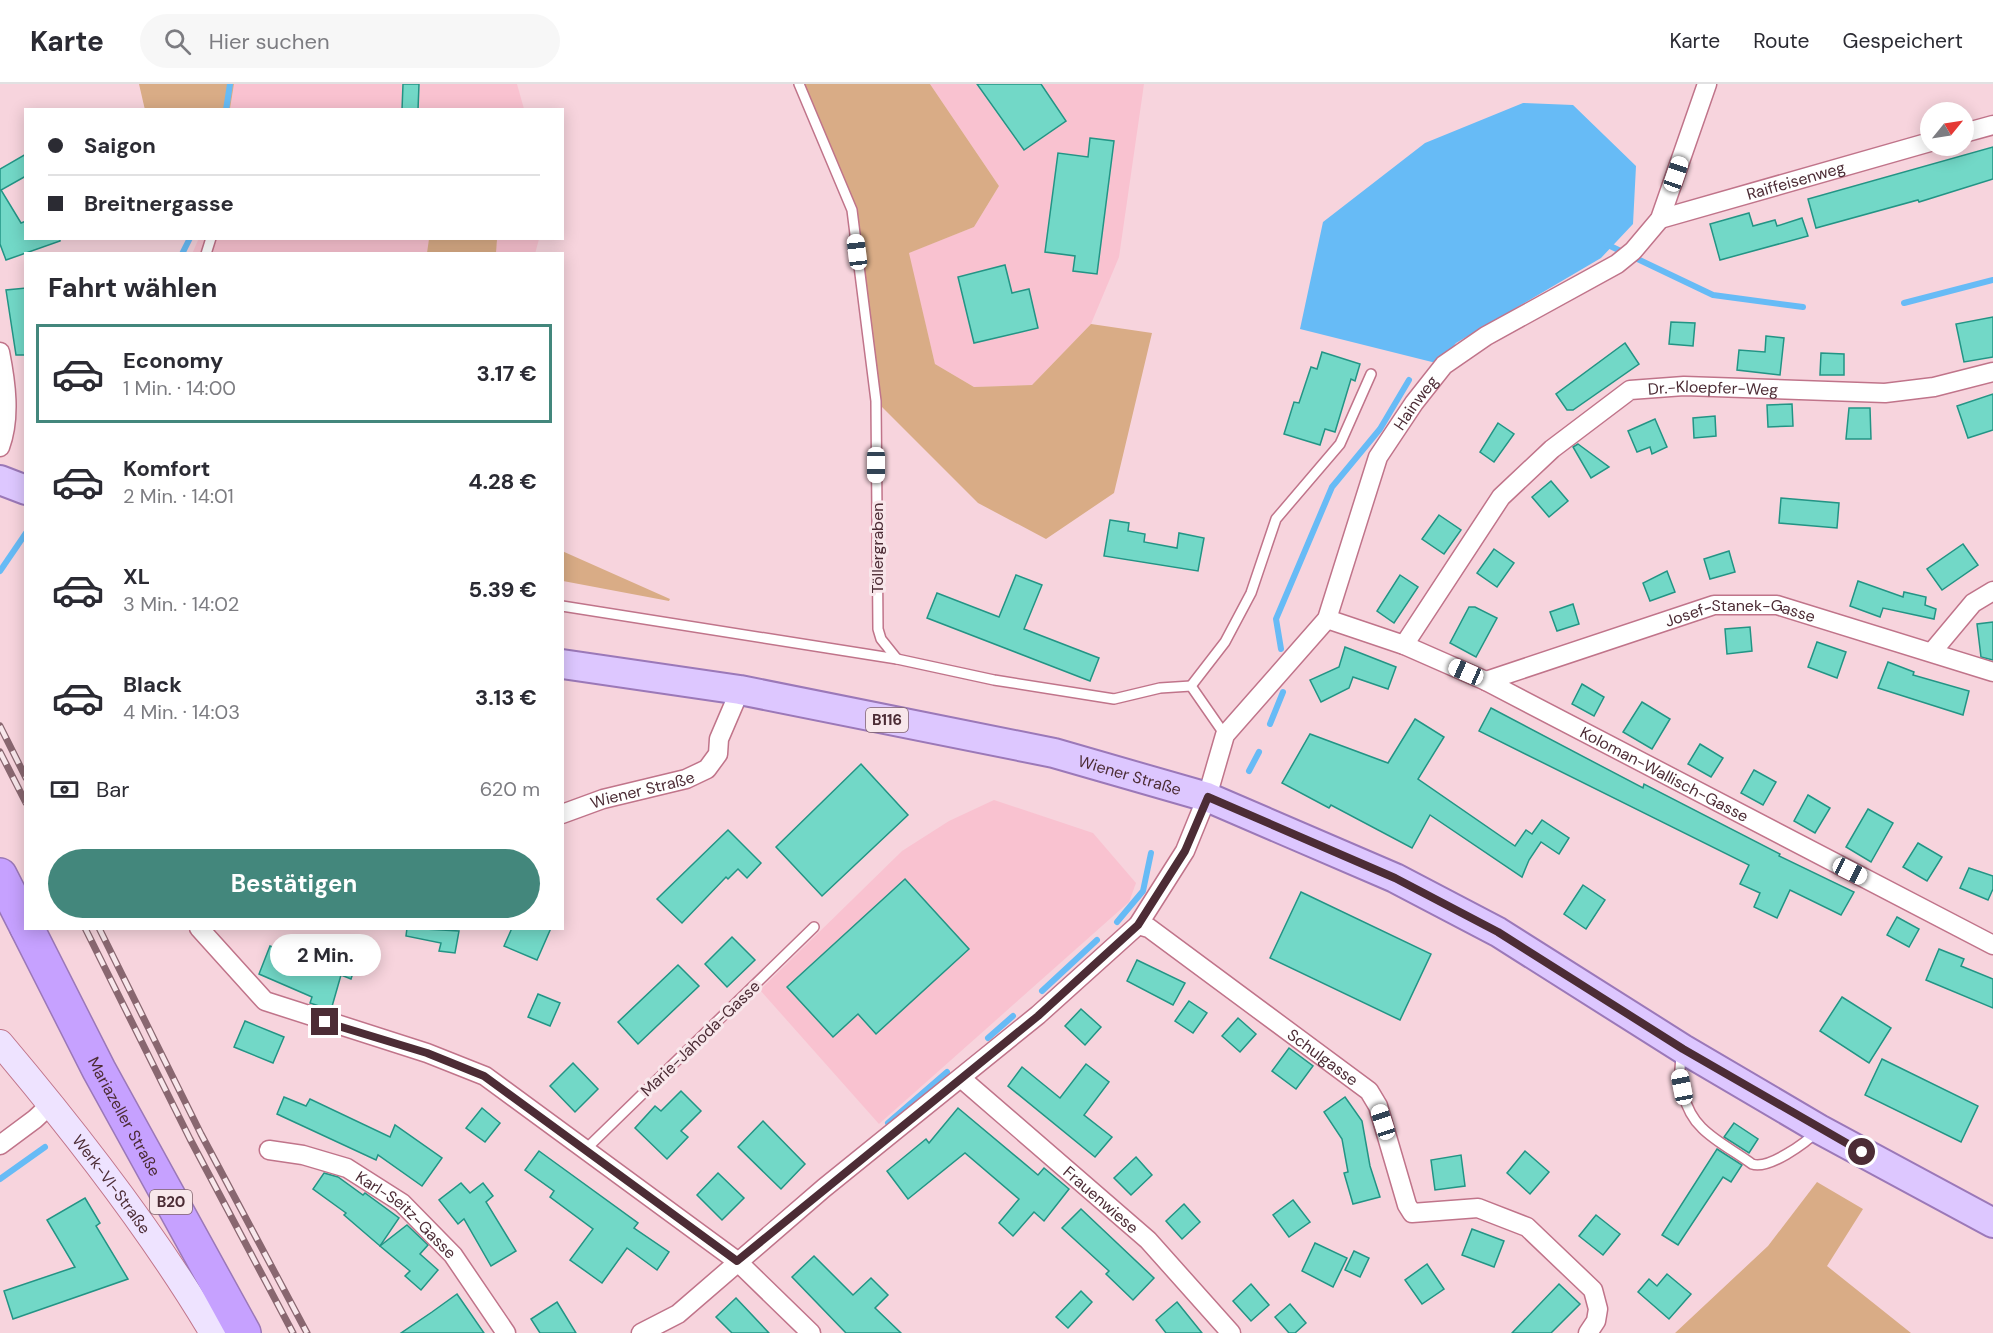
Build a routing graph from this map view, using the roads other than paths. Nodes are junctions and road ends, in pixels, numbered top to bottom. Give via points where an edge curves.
1 (799, 84) edge
2 (1707, 84) edge
3 (1993, 124) edge
4 (1974, 130) edge
5 (1920, 145) edge
6 (1660, 219) junction
7 (0, 355) edge
8 (1993, 372) edge
9 (1371, 374) dead end
10 (0, 447) edge
11 (0, 480) edge
12 (24, 489) edge
13 (1993, 591) edge
14 (564, 606) edge
15 (1327, 620) junction
16 (1404, 645) junction
17 (1932, 652) junction
18 (897, 659) junction
19 (564, 664) edge
20 (1993, 672) edge
21 (1486, 681) junction
22 (1191, 686) junction
23 (740, 690) junction
24 (1226, 735) junction
25 (1208, 797) junction
26 (564, 813) edge
27 (0, 875) edge
28 (24, 923) edge
29 (1138, 925) junction
30 (814, 927) dead end
31 (28, 930) edge
32 (202, 930) edge
33 (1993, 945) edge
34 (0, 1043) edge
35 (1683, 1049) junction
36 (962, 1078) junction
37 (51, 1104) junction
38 (1820, 1129) junction
39 (0, 1144) edge
40 (587, 1148) junction
41 (269, 1150) dead end
42 (1993, 1223) edge
43 (737, 1261) junction
44 (213, 1333) edge
45 (244, 1333) edge
46 (506, 1333) edge
47 (640, 1333) edge
48 (811, 1333) edge
49 (1232, 1333) edge
50 (1588, 1333) edge

1 - 18 lane, Töllergraben via 852,210 876,401 878,629
2 - 6 street, Hainweg
3 - 4 street
5 - 6 street, Raiffeisenweg
6 - 15 street, Hainweg via 1617,264 1486,336 1444,365 1378,457
7 - 10 street via 5,376 5,433
8 - 16 street, Dr.-Kloepfer-Weg via 1934,387 1885,393 1684,386 1630,390 1552,449 1502,497
9 - 22 lane via 1340,444 1276,519 1251,593 1225,642
11 - 12 main road
13 - 17 street via 1973,603
14 - 18 lane
15 - 16 street, Koloman-Wallisch-Gasse
15 - 24 street, Hainweg
16 - 21 street, Koloman-Wallisch-Gasse
17 - 20 street, Josef-Stanek-Gasse
17 - 21 street, Josef-Stanek-Gasse via 1777,605 1714,605
18 - 22 lane via 994,680 1114,699 1160,688
19 - 23 main road, Wiener Straße / B116
21 - 33 street, Koloman-Wallisch-Gasse
22 - 24 lane
23 - 25 main road, Wiener Straße / B116 via 1053,753
23 - 26 street, Wiener Straße via 719,740 718,754 707,770
24 - 25 street, Hainweg
25 - 29 street, Hainweg via 1185,851
25 - 35 main road, Wiener Straße / B116 via 1395,878 1467,916
27 - 28 highway, Mariazeller Straße / B20
29 - 36 street, Hainweg via 1038,1016
29 - 50 street, Schulgasse via 1149,928 1369,1091 1378,1106 1412,1213 1478,1208 1527,1227 1593,1290 1598,1309
30 - 40 lane, Marie-Jahoda-Gasse
31 - 45 highway, Mariazeller Straße / B20 via 99,1070
32 - 40 street via 265,1001 427,1053 484,1076
34 - 37 main road, Werk-VI-Straße
35 - 38 main road, Wiener Straße / B116
35 - 38 lane via 1678,1069 1699,1125 1752,1164 1768,1163 1806,1143
36 - 43 street, Hainweg
36 - 49 street, Frauenwiese via 1148,1240
37 - 39 street
37 - 44 main road, Werk-VI-Straße via 179,1276
38 - 42 main road, Wiener Straße / B116
40 - 43 street
41 - 46 street, Karl-Seitz-Gasse via 347,1168 402,1203 453,1255
43 - 47 street, Hainweg via 678,1314
43 - 48 street

